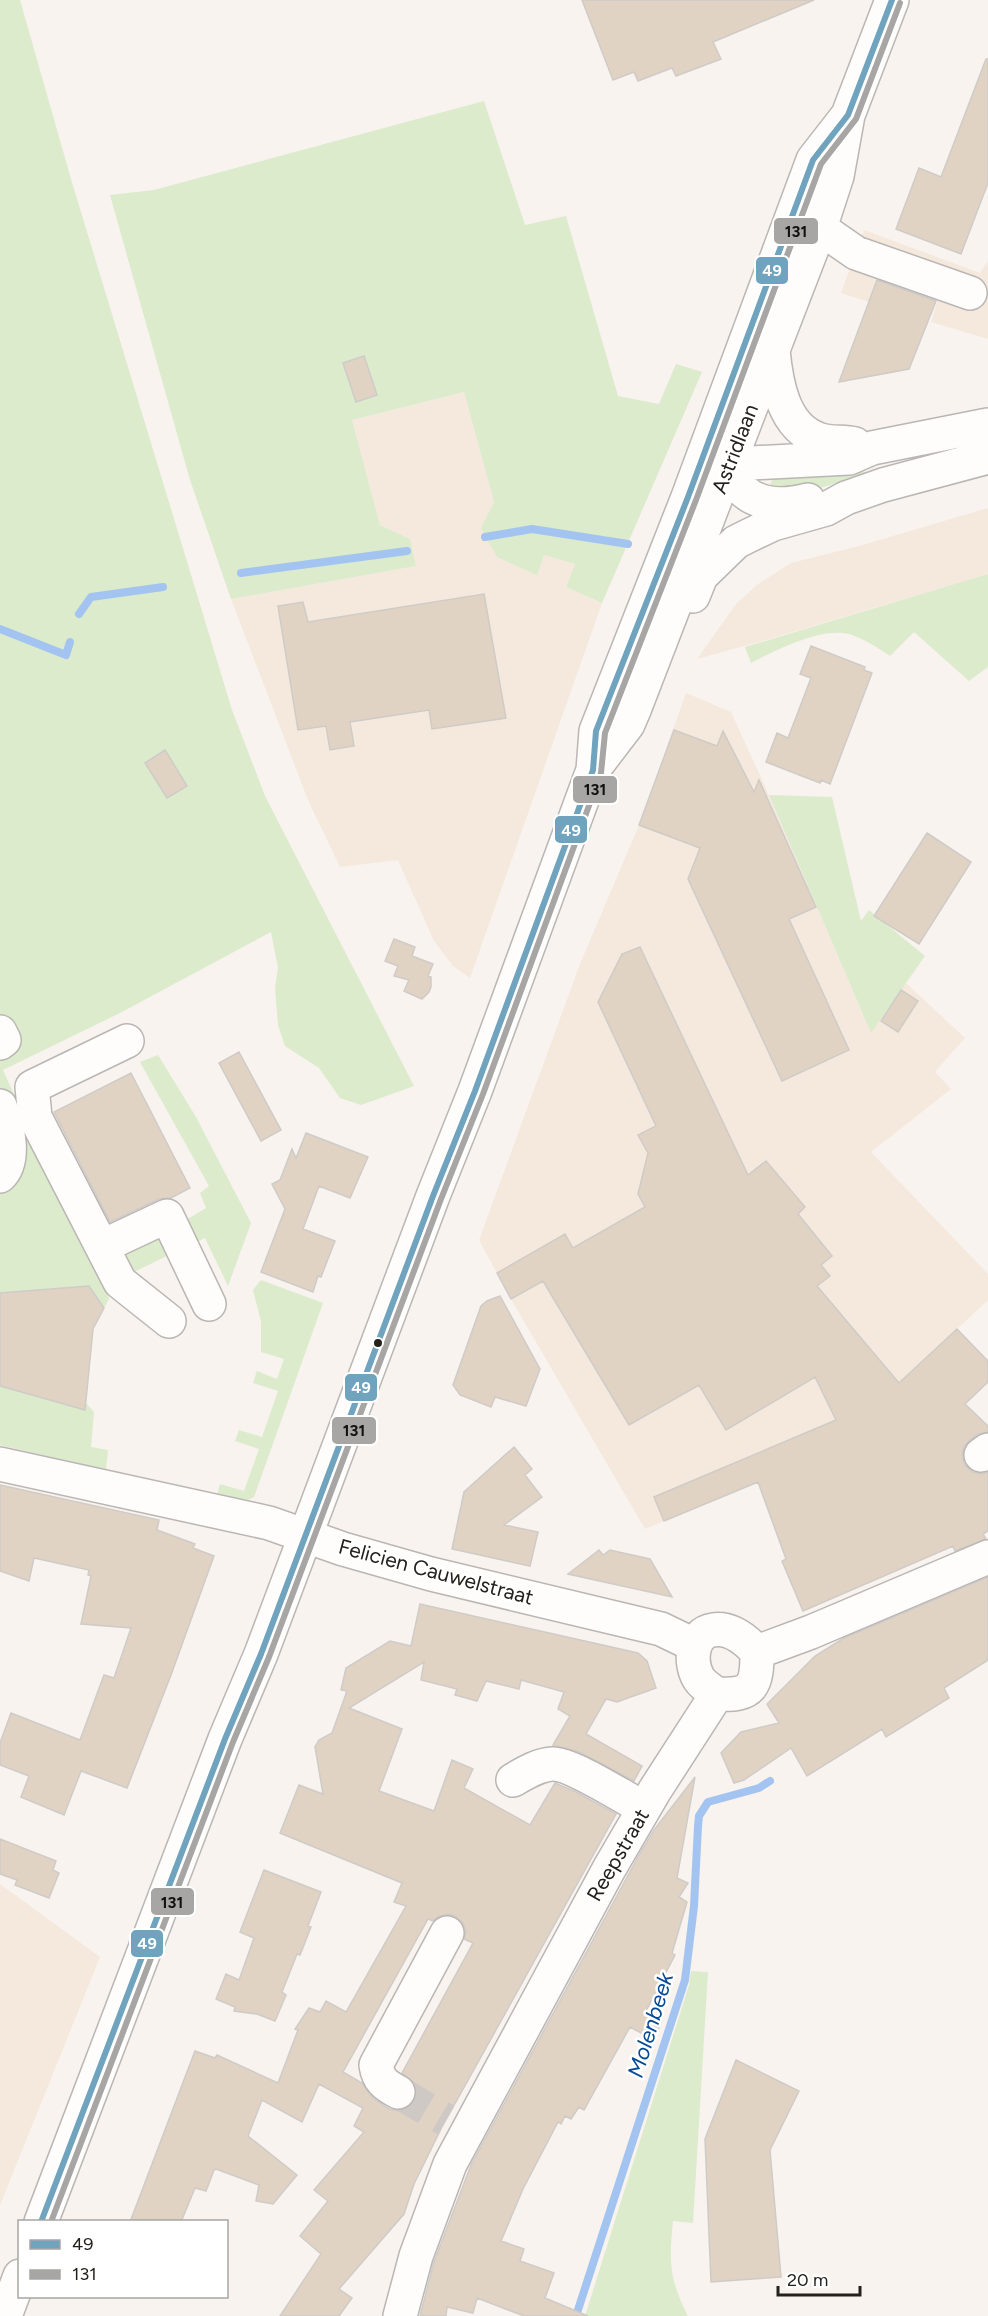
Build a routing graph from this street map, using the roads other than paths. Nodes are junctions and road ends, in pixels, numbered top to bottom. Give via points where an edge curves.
1 (892, 0) edge
2 (848, 115) junction
3 (820, 228) junction
4 (970, 293) dead end
5 (773, 349) junction
6 (719, 408) junction
7 (988, 425) edge
8 (872, 448) junction
9 (988, 457) edge
10 (740, 465) junction
11 (694, 477) junction
12 (846, 498) junction
13 (634, 710) junction
14 (592, 770) junction
15 (0, 1032) edge
16 (127, 1041) dead end
17 (0, 1043) edge
18 (0, 1106) edge
19 (0, 1176) edge
20 (103, 1246) junction
21 (210, 1304) dead end
22 (169, 1321) dead end
23 (0, 1464) edge
24 (306, 1536) junction
25 (988, 1557) edge
26 (694, 1645) junction
27 (757, 1652) junction
28 (717, 1694) junction
29 (513, 1780) dead end
30 (644, 1808) junction
31 (447, 1933) dead end
32 (398, 2092) tunnel mouth
33 (42, 2220) edge
34 (18, 2281) edge
35 (5, 2316) edge
36 (400, 2316) edge

1 - 2 main road, Astridlaan
2 - 3 main road, Astridlaan via 837,177
2 - 6 main road, Astridlaan via 813,160
3 - 4 main road via 856,253
3 - 5 main road, Astridlaan
5 - 8 main road via 779,390 798,426 818,440
5 - 10 main road, Astridlaan
6 - 10 main road via 726,425 725,446
6 - 11 main road, Astridlaan
7 - 8 main road
8 - 10 main road via 849,458
9 - 12 main road
10 - 11 main road
10 - 12 main road via 742,490 769,504 793,504 822,496
10 - 13 main road, Astridlaan
11 - 14 main road, Astridlaan via 596,731
12 - 13 main road via 736,542 701,576 654,692
13 - 14 main road, Astridlaan via 628,724
14 - 24 main road, Astridlaan via 476,1091 432,1196
15 - 17 main road via 4,1040
16 - 20 main road via 33,1087 35,1117
18 - 19 main road via 9,1145 8,1161
20 - 21 main road via 167,1216
20 - 22 main road via 120,1282
23 - 24 main road, Felicien Cauwelstraat via 269,1523
24 - 26 main road, Felicien Cauwelstraat via 431,1574 661,1629
24 - 33 main road, Astridlaan
25 - 27 main road
26 - 27 main road via 716,1629 742,1636
26 - 28 main road via 693,1662 700,1680
27 - 28 main road via 757,1675 748,1690 735,1695
28 - 30 main road, Reepstraat
29 - 30 main road via 552,1764 567,1767
30 - 36 main road, Reepstraat via 456,2127 450,2164 416,2256
31 - 32 main road via 376,2065 378,2077
34 - 35 main road

